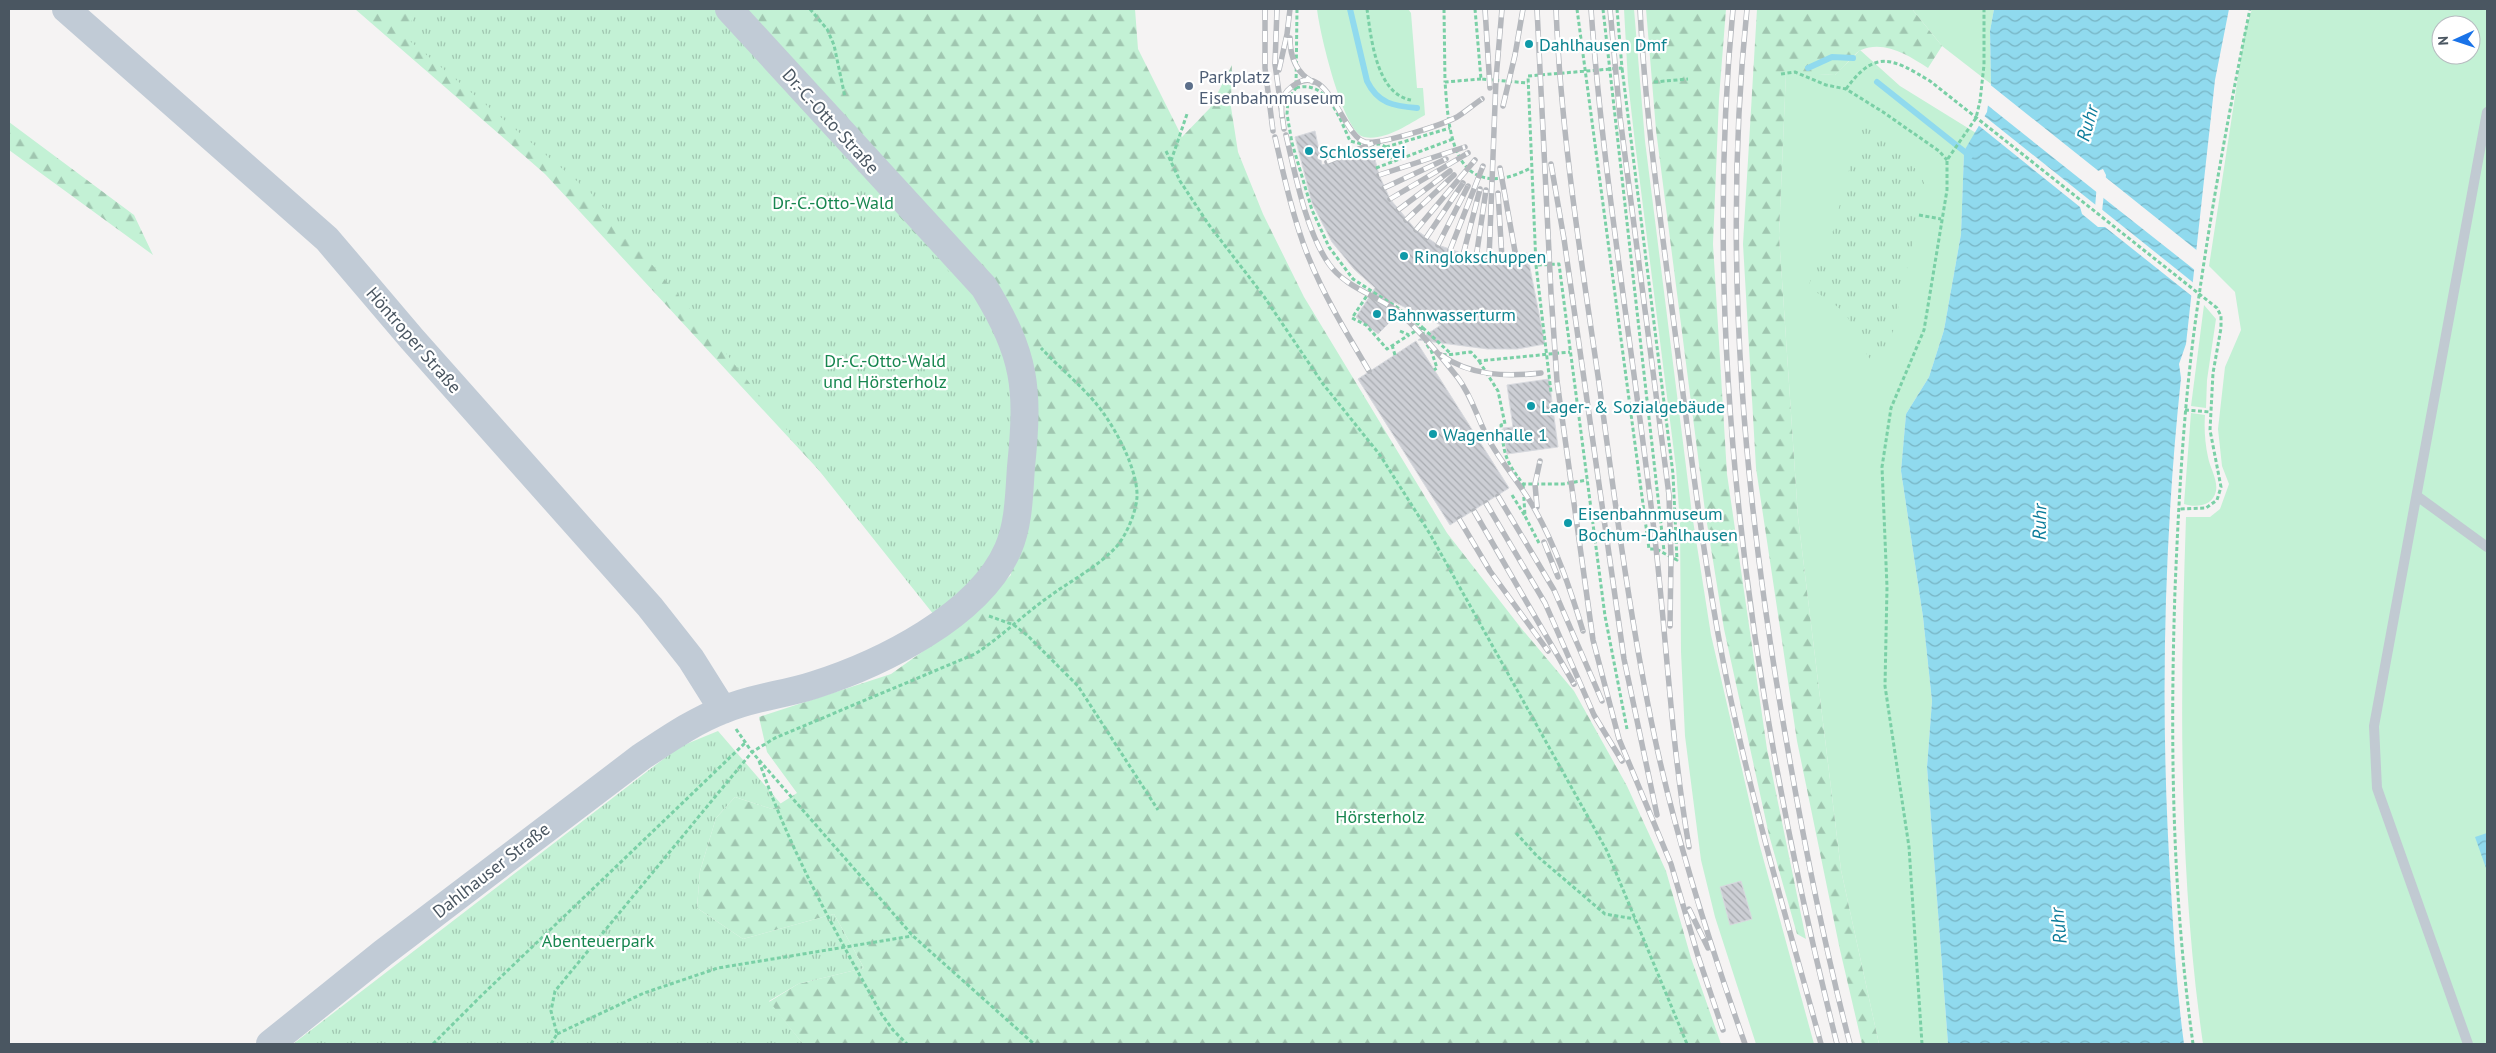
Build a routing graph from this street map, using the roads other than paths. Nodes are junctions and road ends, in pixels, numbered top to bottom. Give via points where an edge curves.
1 (66, 9) edge
2 (729, 9) edge
3 (2487, 112) edge
4 (2417, 496) junction
5 (2487, 547) edge
6 (722, 710) junction
7 (270, 1044) edge
8 (2468, 1044) edge

1 - 6 street, Höntroper Straße via 327,239 650,607 691,659
2 - 6 street, Dr.-C.-Otto-Straße via 984,287 1019,355 1026,414 1018,504 1010,541 988,581 962,606 898,649 812,686
3 - 4 lane
4 - 5 lane
4 - 8 lane via 2374,726 2377,788
6 - 7 street, Dahlhauser Straße via 670,738 604,783 382,953

